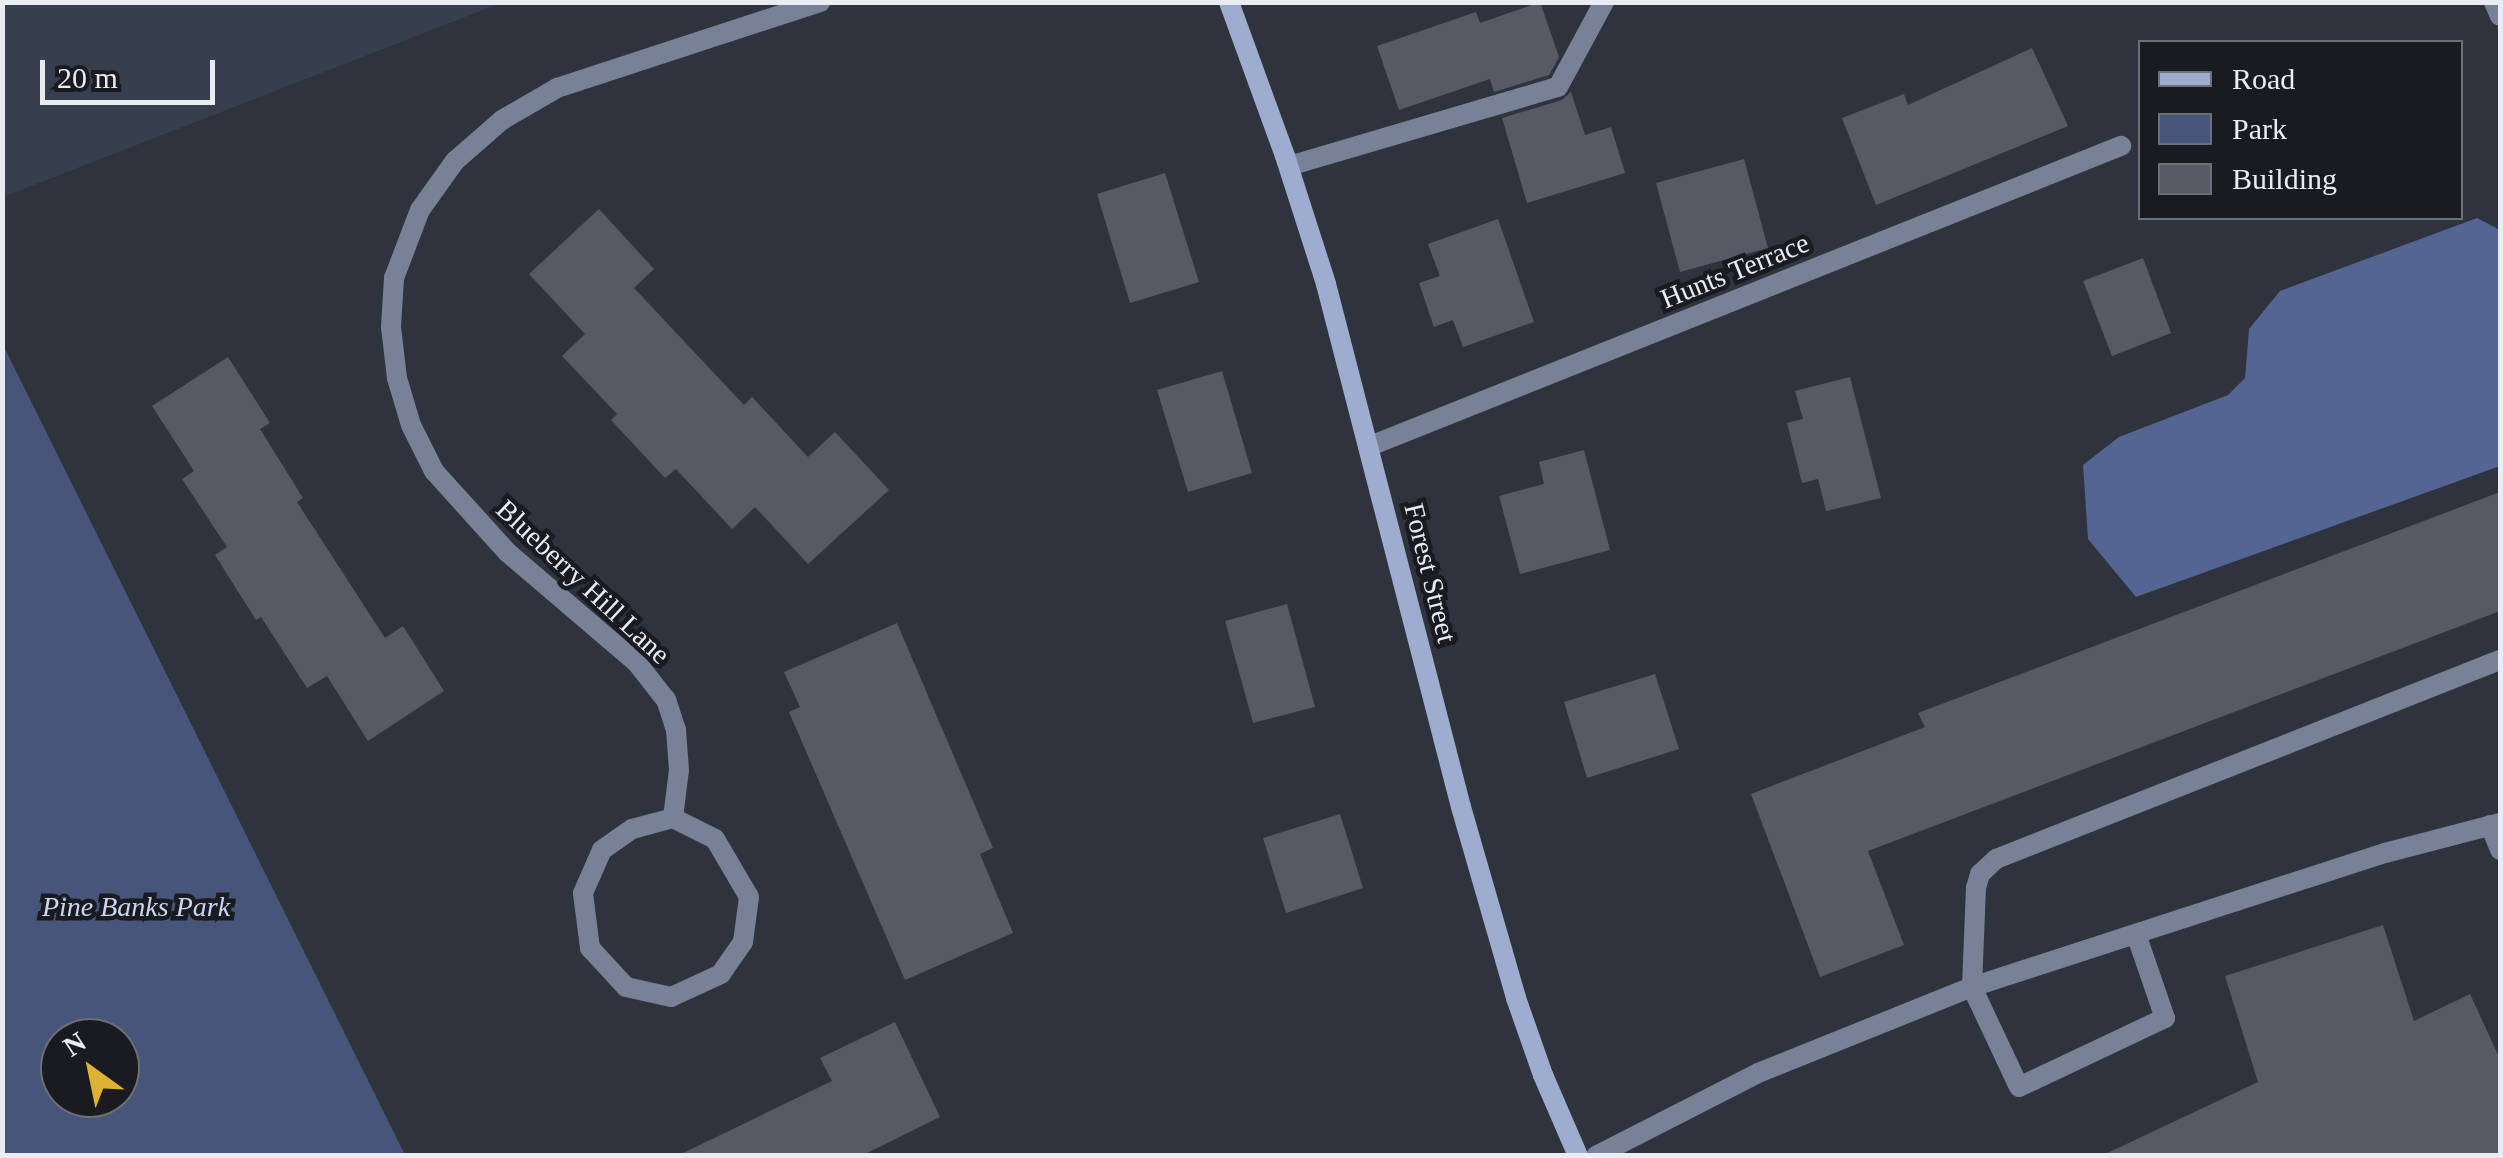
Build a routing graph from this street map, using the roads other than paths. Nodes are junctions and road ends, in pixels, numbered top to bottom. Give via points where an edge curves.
1 (820, 2) edge
2 (1229, 2) edge
3 (1604, 2) edge
4 (2494, 2) edge
5 (2500, 16) edge
6 (2121, 146) dead end
7 (1289, 166) junction
8 (1370, 446) junction
9 (2500, 660) edge
10 (674, 818) junction
11 (2495, 824) edge
12 (2500, 850) edge
13 (2136, 934) junction
14 (1972, 988) junction
15 (1578, 1156) edge
16 (1596, 1156) edge

1 - 10 street, Blueberry Hill Lane via 557,88 502,120 456,162 420,210 394,278 397,378 434,471 508,553 637,663 666,700 679,770
2 - 7 street, Forest Street
3 - 7 street via 1558,87
4 - 5 street
6 - 8 street, Hunts Terrace
7 - 8 street, Forest Street
8 - 15 street, Forest Street via 1505,960
9 - 14 street via 1996,859 1976,888
10 - 10 street via 632,829 602,850 583,893 590,948 626,986 671,997 721,974 742,942 749,897 714,839
11 - 12 street
11 - 13 street
13 - 14 street
13 - 14 street via 2165,1018 2019,1088
14 - 16 street via 1758,1073

